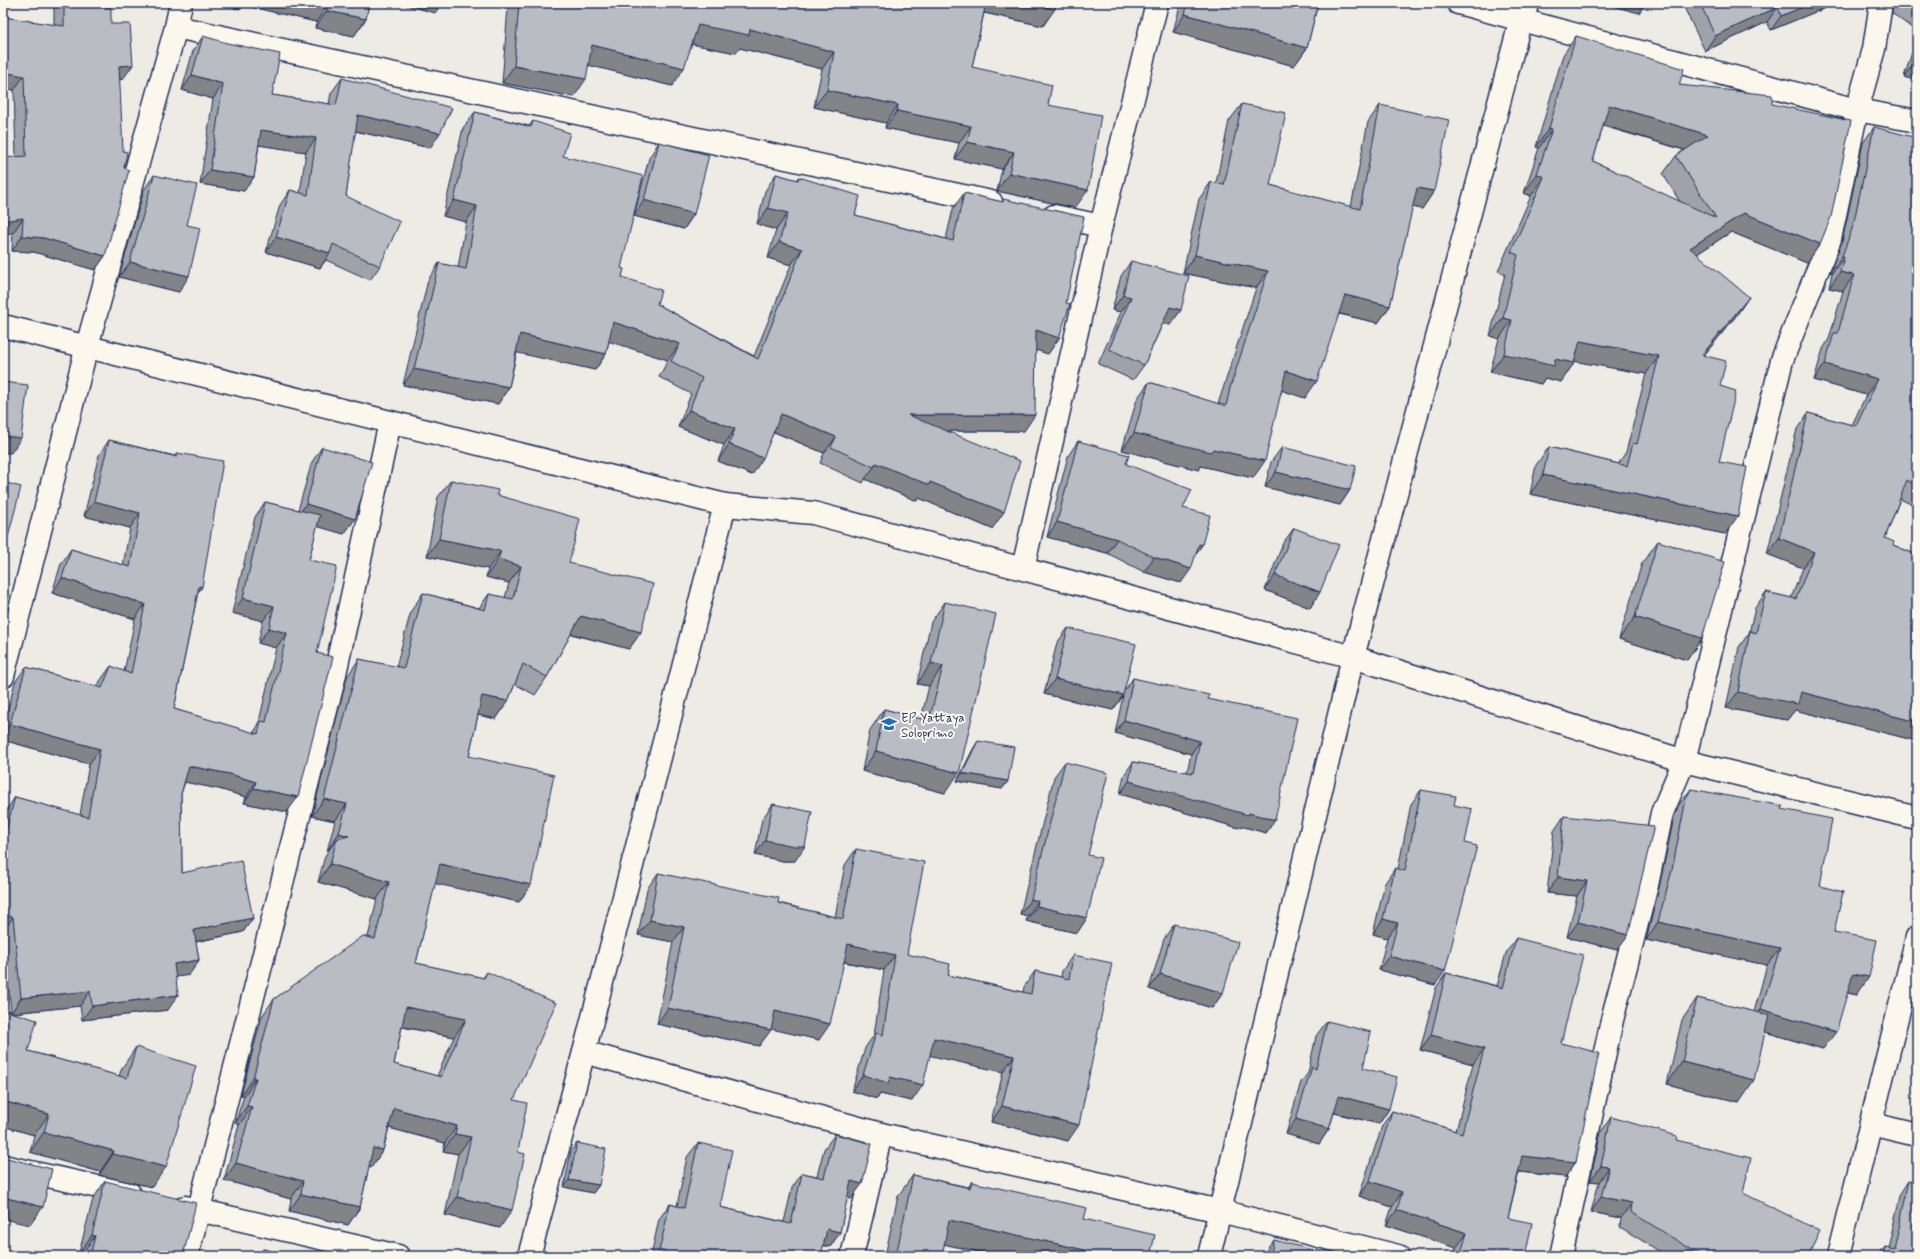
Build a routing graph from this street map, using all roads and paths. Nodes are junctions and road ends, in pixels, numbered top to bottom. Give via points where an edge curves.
1 (181, 3) edge
2 (1157, 3) edge
3 (1458, 3) edge
4 (1881, 3) edge
5 (1525, 11) edge
6 (176, 27) junction
7 (1857, 110) junction
8 (1917, 121) edge
9 (1008, 206) edge
10 (1031, 211) edge
11 (1101, 226) junction
12 (3, 326) edge
13 (87, 346) junction
14 (390, 422) junction
15 (725, 505) junction
16 (1023, 568) junction
17 (1352, 657) junction
18 (3, 676) edge
19 (1684, 761) junction
20 (1917, 818) edge
21 (1917, 937) edge
22 (584, 1052) junction
23 (1871, 1124) junction
24 (881, 1134) junction
25 (1917, 1135) edge
26 (3, 1166) edge
27 (146, 1198) edge
28 (168, 1203) edge
29 (198, 1210) junction
30 (1220, 1211) junction
31 (187, 1256) edge
32 (398, 1256) edge
33 (529, 1256) edge
34 (852, 1256) edge
35 (1209, 1256) edge
36 (1398, 1256) edge
37 (1561, 1256) edge
38 (1838, 1256) edge

1 - 6 street
2 - 11 street
3 - 5 street
4 - 7 street via 1874,49
5 - 7 street
5 - 17 street
6 - 9 street
6 - 13 street
7 - 8 street
7 - 19 street via 1830,239 1782,360
10 - 11 street
11 - 16 street
12 - 13 street
13 - 14 street
13 - 18 street
14 - 15 street
14 - 29 street via 333,683
15 - 16 street via 813,513
15 - 22 street
16 - 17 street
17 - 19 street
17 - 30 street
19 - 20 street
19 - 37 street via 1662,812 1647,885 1612,1020
21 - 23 street
22 - 24 street
22 - 33 street
23 - 25 street
23 - 38 street
24 - 30 street
24 - 34 street
26 - 27 street
28 - 29 street
29 - 31 street
29 - 32 street
30 - 35 street
30 - 36 street

